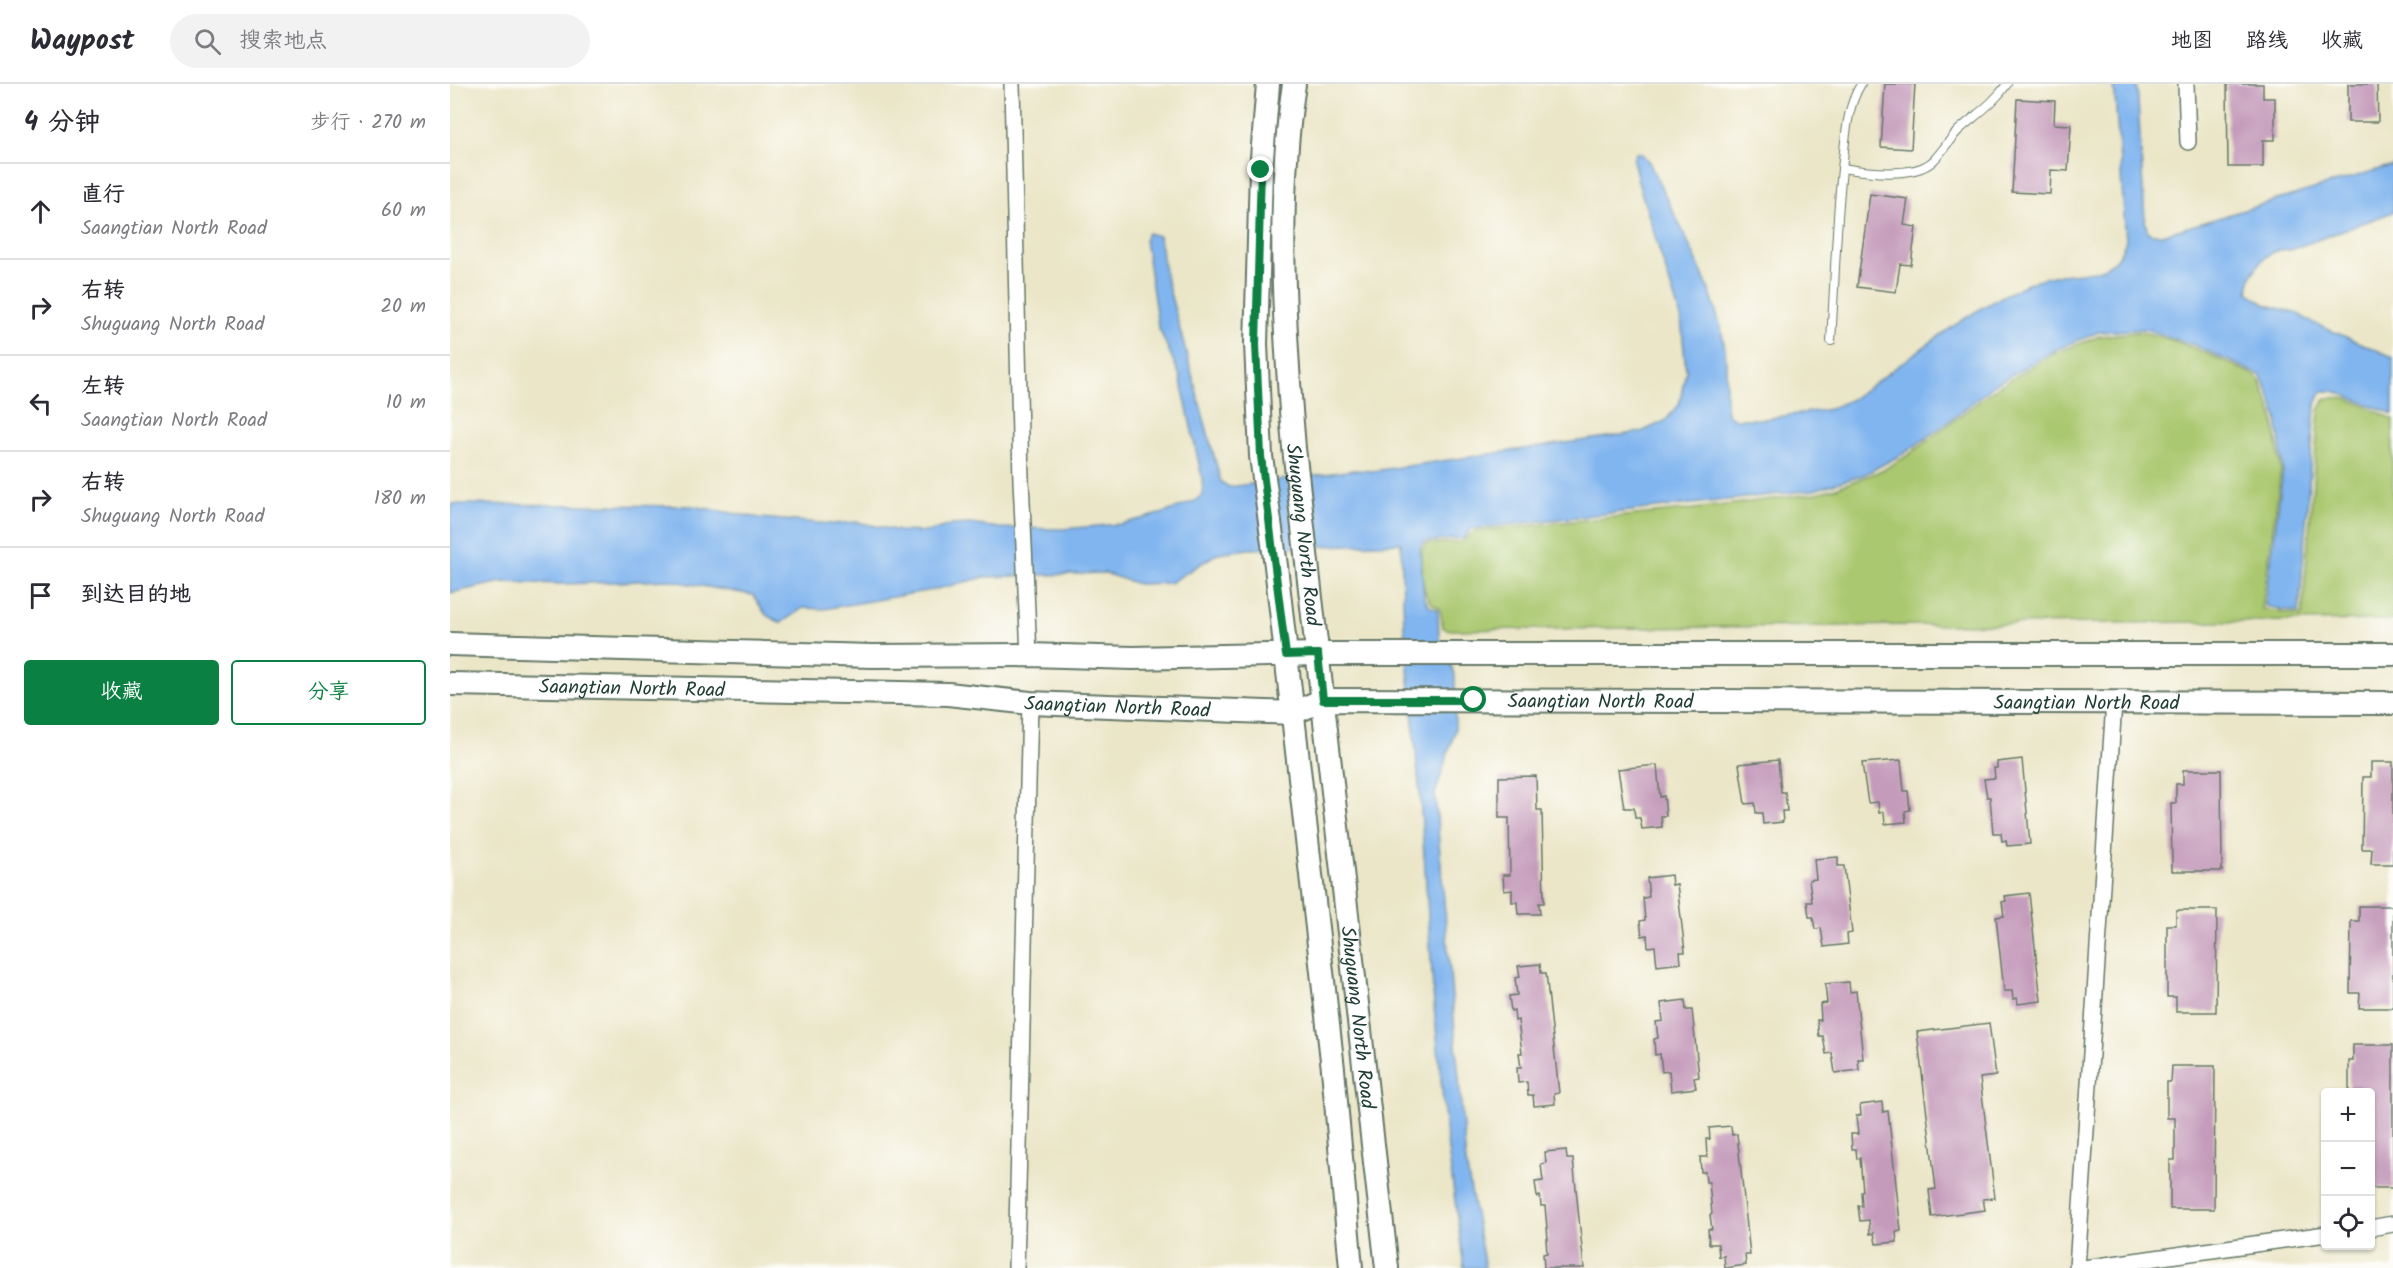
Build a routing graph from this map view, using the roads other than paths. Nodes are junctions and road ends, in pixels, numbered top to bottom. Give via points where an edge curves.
1 (1012, 84) edge
2 (1268, 84) edge
3 (1294, 84) edge
4 (1861, 84) edge
5 (2007, 84) edge
6 (2186, 84) edge
7 (2188, 142) dead end
8 (1842, 168) junction
9 (1831, 341) dead end
10 (450, 644) edge
11 (1318, 654) junction
12 (2393, 654) edge
13 (1029, 655) junction
14 (1286, 655) junction
15 (450, 684) edge
16 (1323, 700) junction
17 (2114, 702) junction
18 (2393, 702) edge
19 (1030, 703) junction
20 (1293, 713) junction
21 (2393, 1224) edge
22 (2375, 1227) edge
23 (2321, 1235) edge
24 (1016, 1268) edge
25 (1351, 1268) edge
26 (1387, 1268) edge
27 (2077, 1268) edge
28 (2084, 1268) edge

1 - 13 street
2 - 14 main road, Shuguang North Road via 1261,170 1256,344 1261,456
3 - 11 main road, Shuguang North Road via 1283,229 1288,369
4 - 8 lane via 1848,119
5 - 8 lane via 1997,99 1952,136 1932,162 1901,172
6 - 7 street
8 - 9 lane
10 - 13 main road, Saangtian North Road via 872,656
11 - 12 main road, Saangtian North Road
11 - 14 main road, Saangtian North Road
11 - 16 main road, Shuguang North Road
13 - 14 main road, Saangtian North Road
14 - 20 main road, Shuguang North Road
15 - 19 main road, Saangtian North Road via 948,694
16 - 17 main road, Saangtian North Road
16 - 20 main road, Saangtian North Road
16 - 26 main road, Shuguang North Road
17 - 18 main road, Saangtian North Road
17 - 27 street
19 - 20 main road, Saangtian North Road
19 - 24 street
20 - 25 main road, Shuguang North Road
21 - 22 street
23 - 28 street

